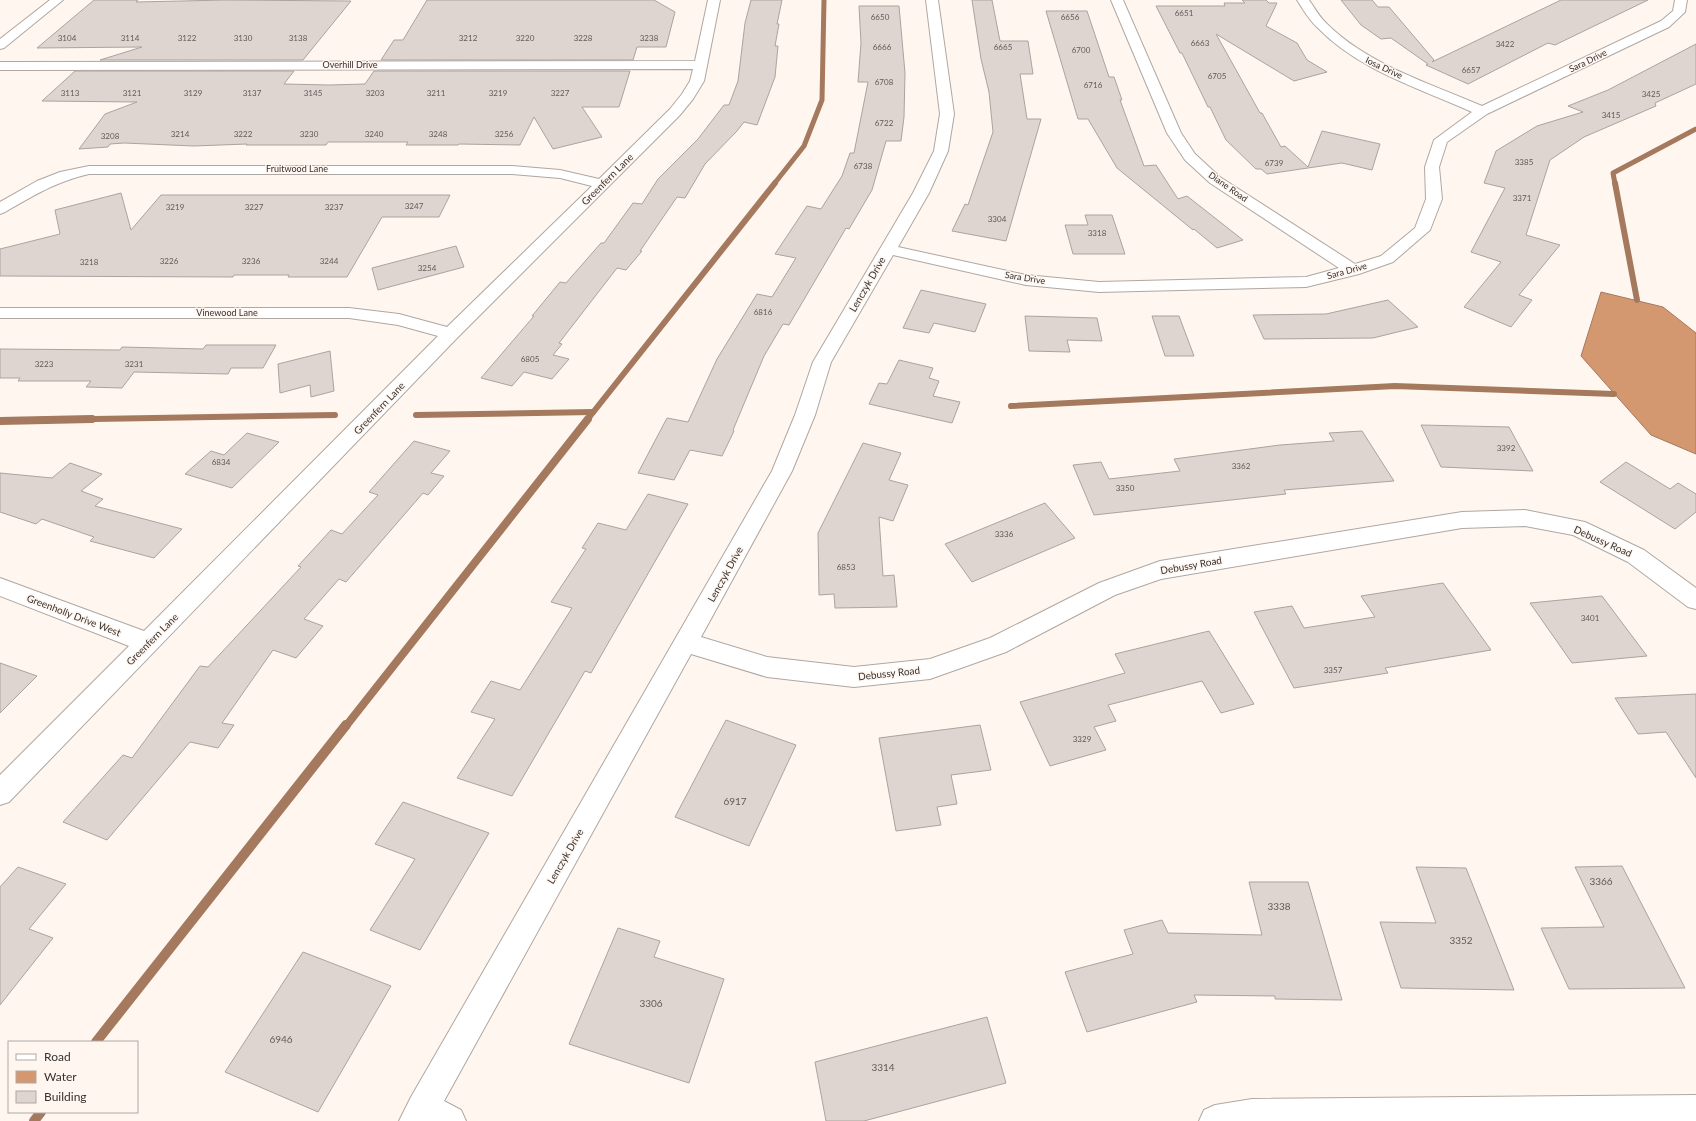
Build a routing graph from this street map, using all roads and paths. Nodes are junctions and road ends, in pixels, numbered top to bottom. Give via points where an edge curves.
1 (57, 0) edge
2 (714, 0) edge
3 (932, 0) edge
4 (1118, 0) edge
5 (1303, 0) edge
6 (1682, 0) edge
7 (0, 45) edge
8 (701, 65) junction
9 (0, 66) edge
10 (1482, 111) junction
11 (602, 184) junction
12 (0, 209) edge
13 (887, 249) junction
14 (1353, 270) junction
15 (0, 313) edge
16 (451, 334) junction
17 (0, 587) edge
18 (1696, 600) edge
19 (686, 642) junction
20 (148, 643) junction
21 (0, 793) edge
22 (1696, 1110) edge
23 (429, 1117) edge
24 (1215, 1121) edge

1 - 7 street
2 - 8 street, Greenfern Lane
3 - 13 street, Lenczyk Drive via 947,114 941,151 921,193
4 - 14 street, Diane Road via 1174,133 1190,157 1215,180
5 - 10 street, Iosa Drive via 1320,24 1367,61
6 - 10 street, Sara Drive via 1679,12 1665,24
8 - 9 street, Overhill Drive
8 - 11 street, Greenfern Lane via 697,81 675,112
10 - 14 street, Sara Drive via 1441,140 1432,167 1434,199 1422,230 1387,259
11 - 12 street, Fruitwood Lane via 560,174 512,170 89,170 65,174 42,184
11 - 16 street, Greenfern Lane
13 - 14 street, Sara Drive via 1026,280 1099,287 1306,282
13 - 19 street, Lenczyk Drive via 822,362 805,415 782,472
15 - 16 street, Vinewood Lane via 349,313 399,320
16 - 20 street, Greenfern Lane
17 - 20 street, Greenholly Drive West
18 - 19 street, Debussy Road via 1636,556 1577,528 1525,518 1462,520 1160,570 1107,589 998,645 930,669 854,677 767,667
19 - 23 street, Lenczyk Drive
20 - 21 street, Greenfern Lane
22 - 24 street via 1252,1115

